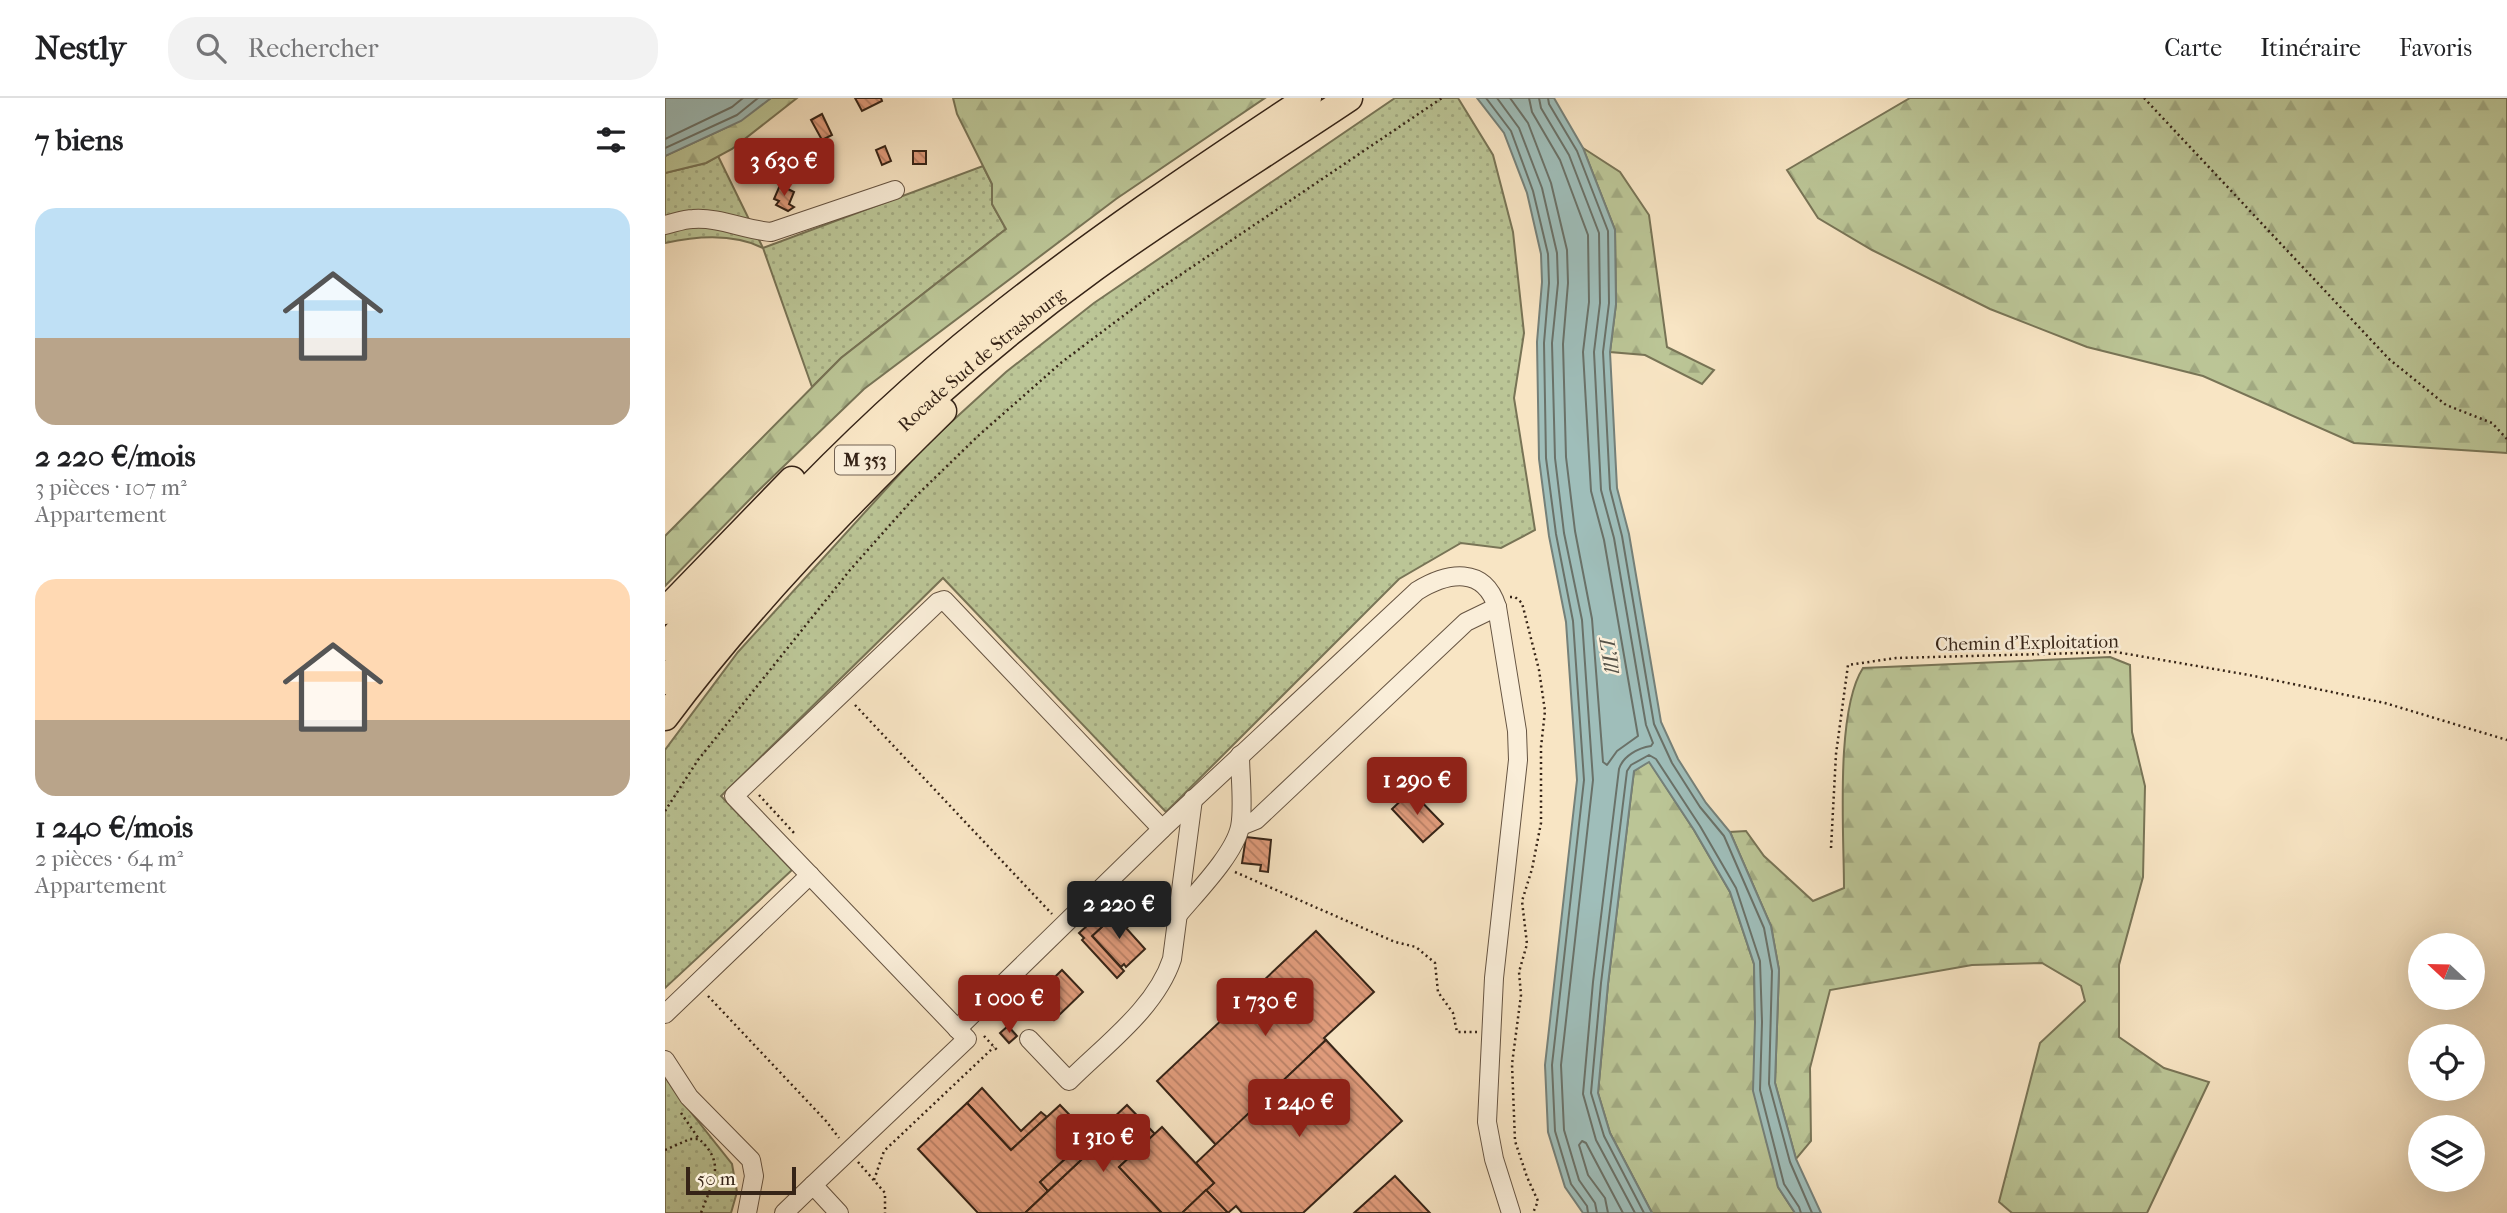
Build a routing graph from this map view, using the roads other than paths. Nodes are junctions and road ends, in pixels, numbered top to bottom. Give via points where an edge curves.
1 (1308, 98) edge
2 (1349, 98) edge
3 (895, 190) dead end
4 (665, 225) edge
5 (1093, 268) junction
6 (988, 326) junction
7 (1495, 601) junction
8 (665, 611) edge
9 (665, 647) edge
10 (665, 681) edge
11 (665, 717) edge
12 (1240, 755) junction
13 (1193, 799) junction
14 (1241, 826) junction
15 (1161, 829) junction
16 (810, 875) junction
17 (1177, 916) junction
18 (665, 1014) edge
19 (957, 1029) junction
20 (1028, 1039) dead end
21 (665, 1060) edge
22 (813, 1185) junction
23 (747, 1213) edge
24 (784, 1213) edge
25 (839, 1213) edge
26 (1510, 1213) edge

1 - 6 highway, Rocade Sud de Strasbourg / M 353 via 1165,194
2 - 5 highway, Rocade Sud de Strasbourg / M 353
3 - 4 street via 771,232 692,219
5 - 10 highway, Rocade Sud de Strasbourg / M 353 via 958,375 877,449 773,554
5 - 11 highway via 1069,302 958,397 820,536
6 - 8 highway via 917,369 814,458
6 - 9 highway, Rocade Sud de Strasbourg / M 353 via 823,474
7 - 12 street via 1486,584 1474,578 1433,581 1417,590
7 - 14 street via 1466,622 1256,820
7 - 26 street via 1518,760 1493,978 1487,1122
12 - 13 street
12 - 14 street
13 - 15 street
13 - 17 street
14 - 17 street via 1218,867
15 - 16 street via 944,600 734,796
15 - 19 street
16 - 18 street
16 - 19 street
17 - 20 street via 1172,958 1152,998 1069,1081
19 - 22 street via 967,1039
21 - 23 street via 689,1097 751,1160 754,1176
22 - 24 street
22 - 25 street

